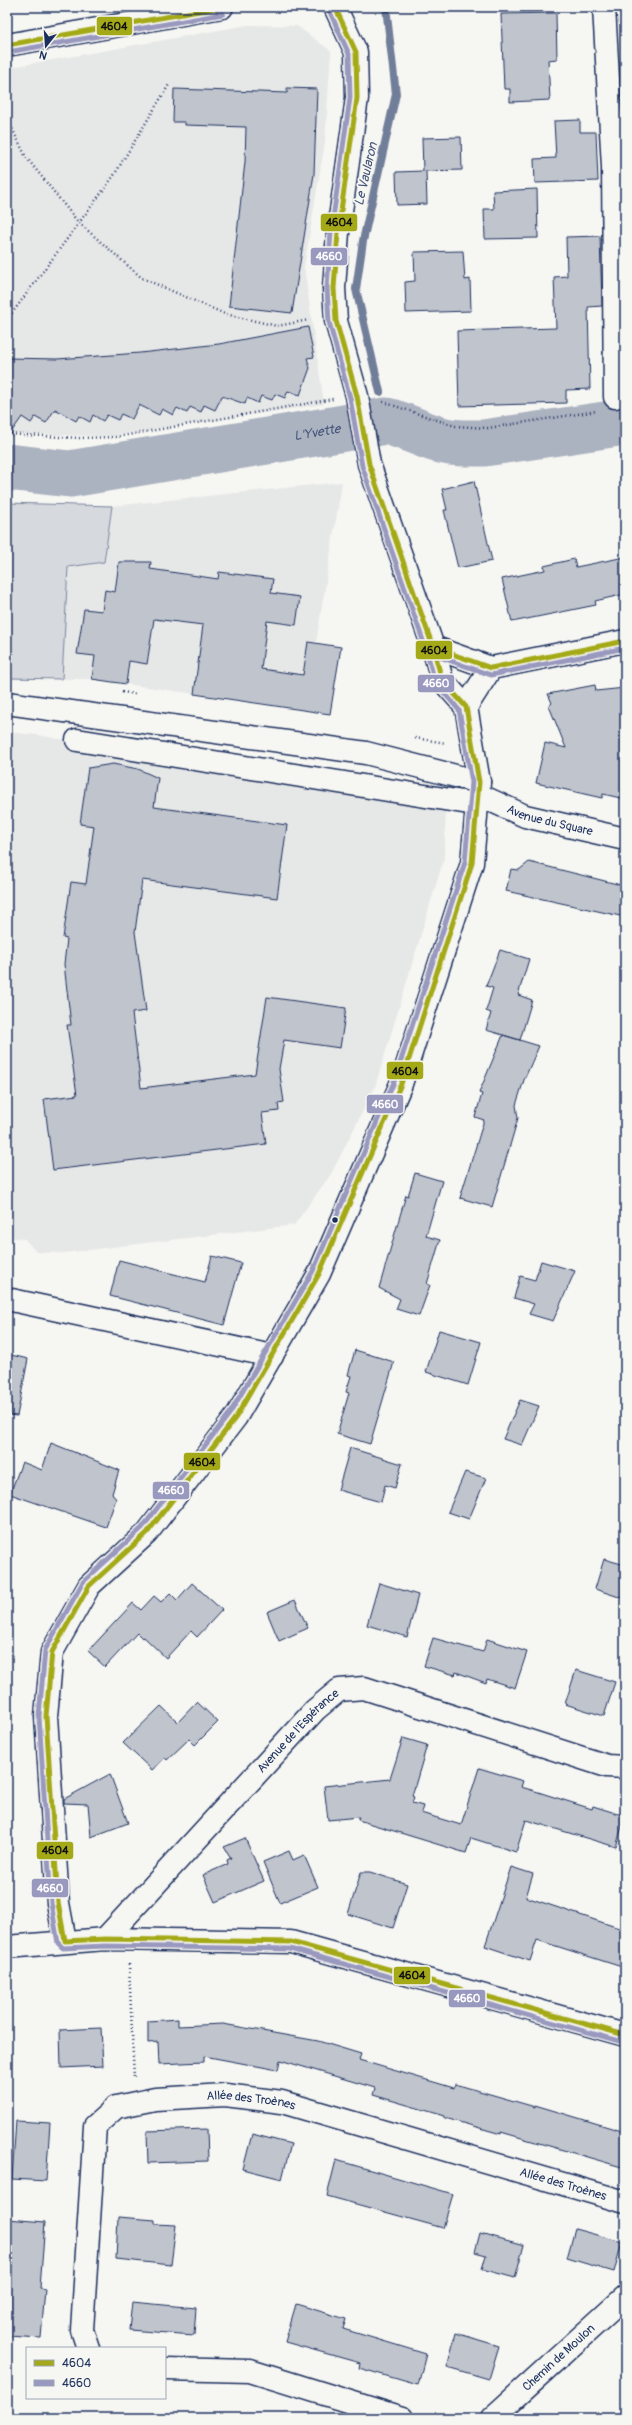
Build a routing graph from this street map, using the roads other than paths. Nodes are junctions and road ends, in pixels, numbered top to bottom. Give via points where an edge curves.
1 (222, 7) edge
2 (335, 7) edge
3 (604, 7) edge
4 (7, 44) edge
5 (619, 166) edge
6 (615, 397) road end
7 (625, 641) edge
8 (433, 647) junction
9 (491, 668) junction
10 (7, 703) edge
11 (466, 707) junction
12 (77, 740) dead end
13 (477, 793) junction
14 (625, 839) edge
15 (7, 1300) edge
16 (272, 1356) junction
17 (625, 1768) edge
18 (104, 1939) junction
19 (64, 1940) junction
20 (7, 1946) edge
21 (625, 2035) edge
22 (625, 2202) edge
23 (625, 2297) edge
24 (88, 2347) edge
25 (166, 2369) edge
26 (402, 2418) edge
27 (492, 2418) edge

1 - 4 street
2 - 8 street via 356,52 358,98 338,232 334,288 336,321 358,401 369,464
3 - 5 street
5 - 6 street
7 - 9 street
8 - 9 street
8 - 11 street via 442,680
9 - 11 street
10 - 13 street via 366,753
11 - 13 street
12 - 13 street
13 - 14 street, Avenue du Square via 525,816
13 - 16 street via 472,863 401,1084 319,1274
15 - 16 street
16 - 19 street via 236,1417 147,1533 89,1586 52,1652 46,1716 58,1903
17 - 18 street, Avenue de l'Espérance via 607,1766 364,1688 339,1690 315,1710
18 - 19 street
18 - 21 street via 291,1942
19 - 20 street
22 - 24 street, Allée des Troènes via 282,2102 225,2095 155,2099 116,2107 95,2126 82,2330
23 - 27 street, Chemin de Moulon
25 - 26 street via 250,2371

